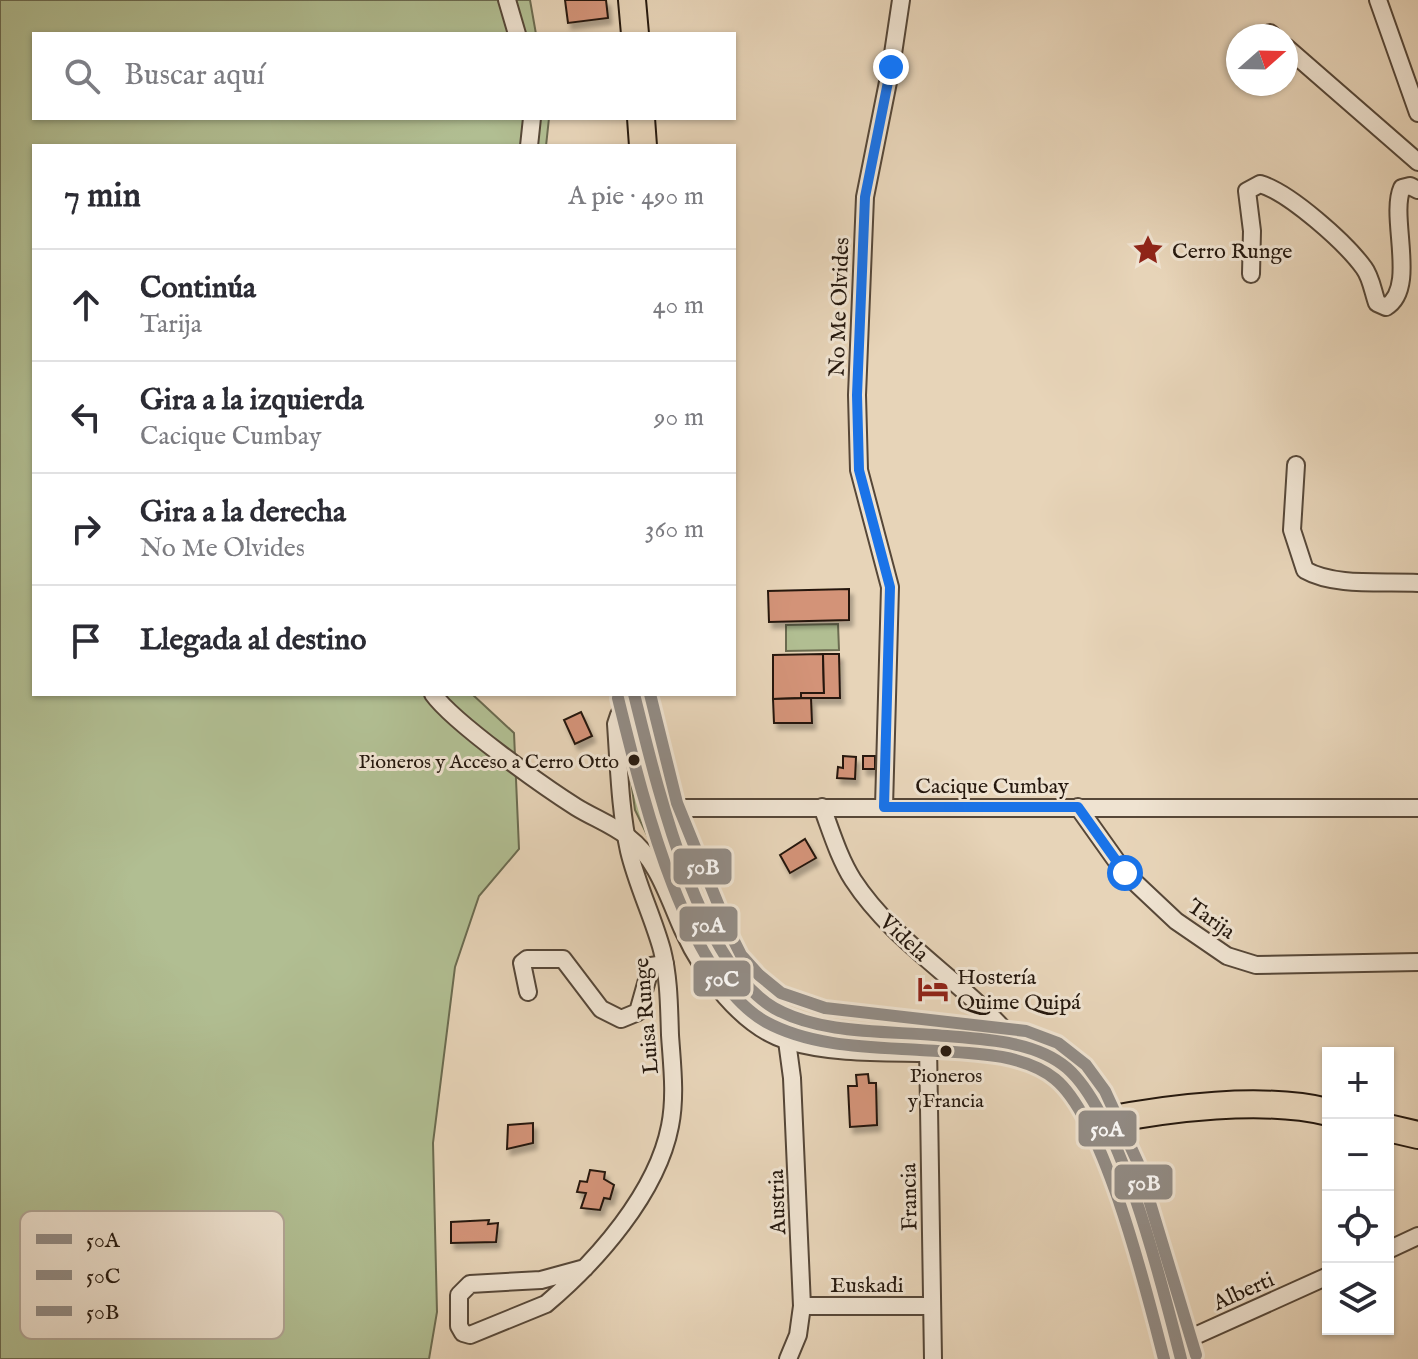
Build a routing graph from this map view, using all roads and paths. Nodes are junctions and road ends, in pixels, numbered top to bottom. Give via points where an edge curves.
1 (507, 0) edge
2 (632, 0) edge
3 (901, 0) edge
4 (1378, 0) edge
5 (516, 32) edge
6 (635, 32) edge
7 (1298, 57) edge
8 (1418, 113) edge
9 (532, 120) edge
10 (641, 120) edge
11 (529, 144) edge
12 (643, 144) edge
13 (1418, 162) edge
14 (1418, 190) edge
15 (1251, 274) dead end
16 (1296, 465) dead end
17 (1418, 583) edge
18 (435, 696) edge
19 (635, 699) edge
20 (822, 807) junction
21 (884, 807) junction
22 (1078, 807) junction
23 (662, 808) junction
24 (1418, 808) edge
25 (626, 835) junction
26 (1418, 962) edge
27 (665, 964) junction
28 (528, 992) dead end
29 (787, 1041) junction
30 (928, 1044) junction
31 (1017, 1045) junction
32 (1322, 1111) edge
33 (1103, 1121) junction
34 (1394, 1129) edge
35 (1418, 1135) edge
36 (1418, 1236) edge
37 (1394, 1247) edge
38 (585, 1268) junction
39 (1322, 1279) edge
40 (802, 1306) junction
41 (932, 1306) junction
42 (1179, 1351) edge
43 (788, 1359) edge
44 (933, 1359) edge

1 - 5 street
2 - 6 main road
3 - 21 street, No Me Olvides via 865,197 857,395 859,470 890,587
4 - 8 street
7 - 13 street
9 - 11 street
10 - 12 main road
14 - 15 street via 1402,188 1397,199 1410,250 1405,289 1393,304 1377,303 1356,258 1293,202 1260,184 1247,191
16 - 17 street via 1292,530 1305,570 1335,581
18 - 25 street via 573,805
19 - 23 main road
19 - 25 street, Luisa Runge via 616,724
20 - 21 street, Cacique Cumbay
20 - 23 street, Cacique Cumbay
20 - 31 street, Videla via 853,879 876,910 984,1006
21 - 22 street, Cacique Cumbay
22 - 24 street, Cacique Cumbay
22 - 26 street, Tarija via 1125,873 1176,921 1227,956 1256,965
23 - 30 main road via 714,938 748,987 773,1007 812,1022
25 - 27 street, Luisa Runge
25 - 29 street via 652,862 685,934 718,986 764,1029
27 - 28 street via 651,966 642,1003 632,1016 621,1019 601,1009 563,959 522,963
27 - 38 street, Luisa Runge via 670,1127 631,1211
29 - 30 street via 852,1051
29 - 40 street, Austria
30 - 31 main road
30 - 41 street, Francia
31 - 33 main road via 1043,1053 1073,1074
32 - 33 main road via 1228,1107
33 - 42 main road
34 - 35 main road
36 - 37 street
38 - 38 street, Luisa Runge via 541,1280 470,1284 459,1295 459,1326 470,1335 546,1304
39 - 42 street, Alberti
40 - 41 street, Euskadi
40 - 43 street, Austria
41 - 44 street, Francia

